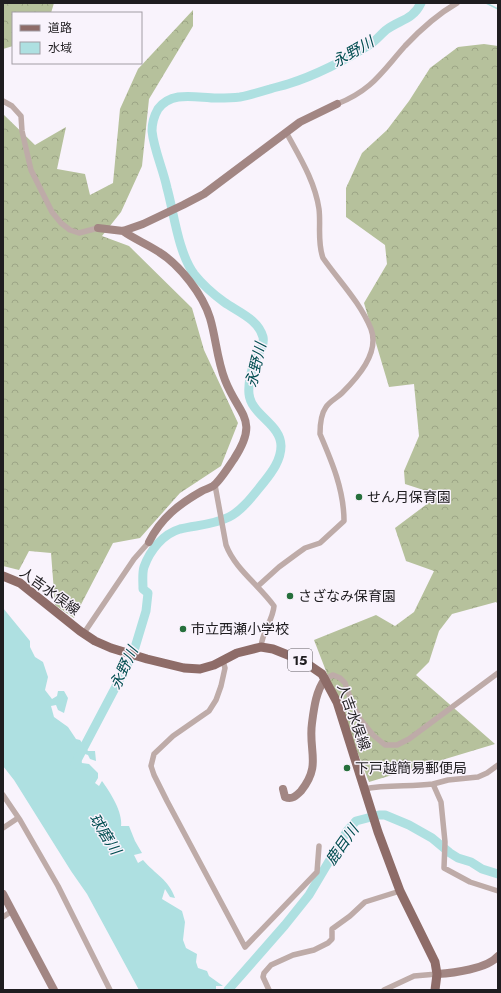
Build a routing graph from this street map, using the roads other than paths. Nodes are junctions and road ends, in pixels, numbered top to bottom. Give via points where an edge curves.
1 (457, 3) edge
2 (3, 101) edge
3 (337, 104) joint
4 (286, 132) junction
5 (98, 228) joint
6 (123, 231) junction
7 (214, 485) junction
8 (149, 542) joint
9 (3, 576) edge
10 (258, 586) junction
11 (84, 633) junction
12 (261, 647) junction
13 (223, 661) junction
14 (498, 673) edge
15 (325, 678) junction
16 (498, 765) edge
17 (433, 784) junction
18 (283, 789) dead end
19 (364, 789) junction
20 (3, 795) edge
21 (18, 818) junction
22 (3, 828) edge
23 (319, 846) dead end
24 (400, 890) junction
25 (498, 891) edge
26 (3, 894) edge
27 (12, 911) junction
28 (3, 917) edge
29 (498, 956) edge
30 (437, 974) junction
31 (52, 989) edge
32 (110, 990) edge
33 (268, 990) edge
34 (384, 990) edge
35 (435, 990) edge

1 - 3 street via 416,35 363,92
2 - 5 street via 21,116 31,170 52,212 70,230 79,233
3 - 4 street via 300,122
4 - 6 street via 204,194 166,214
4 - 10 street via 316,193 320,250 323,258 362,311 373,340 372,350 358,375 325,409 320,428 341,490 344,521 320,543 305,548
5 - 6 street
6 - 7 street via 160,253 181,271 201,297 210,316 224,379 247,427 234,460
7 - 8 street via 172,511 155,529
7 - 10 street via 229,552
8 - 11 street via 134,559
9 - 11 main road, 人吉水俣線 via 20,583
10 - 12 street via 274,606
11 - 13 main road, 人吉水俣線 via 123,652 184,668 200,669
12 - 13 main road, 人吉水俣線 via 237,653
12 - 15 main road, 人吉水俣線 / 15 via 306,663
13 - 23 street via 225,668 221,686 209,711 173,736 154,754 151,766 167,801 246,947 317,872
14 - 15 street via 409,739 397,745 385,745 372,735 360,719 345,683 340,678 333,675
15 - 18 street via 317,694 312,722 314,759 310,778 296,796 285,797
15 - 19 main road, 人吉水俣線 / 15 via 337,702
16 - 17 street via 478,778
17 - 19 street via 376,786
17 - 25 street via 441,802 445,842 444,868 470,882
19 - 24 main road, 人吉水俣線 / 15
20 - 21 street
21 - 22 street
21 - 32 street via 58,886
24 - 30 main road, 人吉水俣線 / 15 via 435,962
24 - 33 street via 365,902 332,930 332,938 328,943 271,965 263,978
26 - 27 street
27 - 28 street
27 - 31 street
29 - 30 street via 482,966
30 - 34 street via 414,976
30 - 35 main road, 人吉水俣線 / 15

